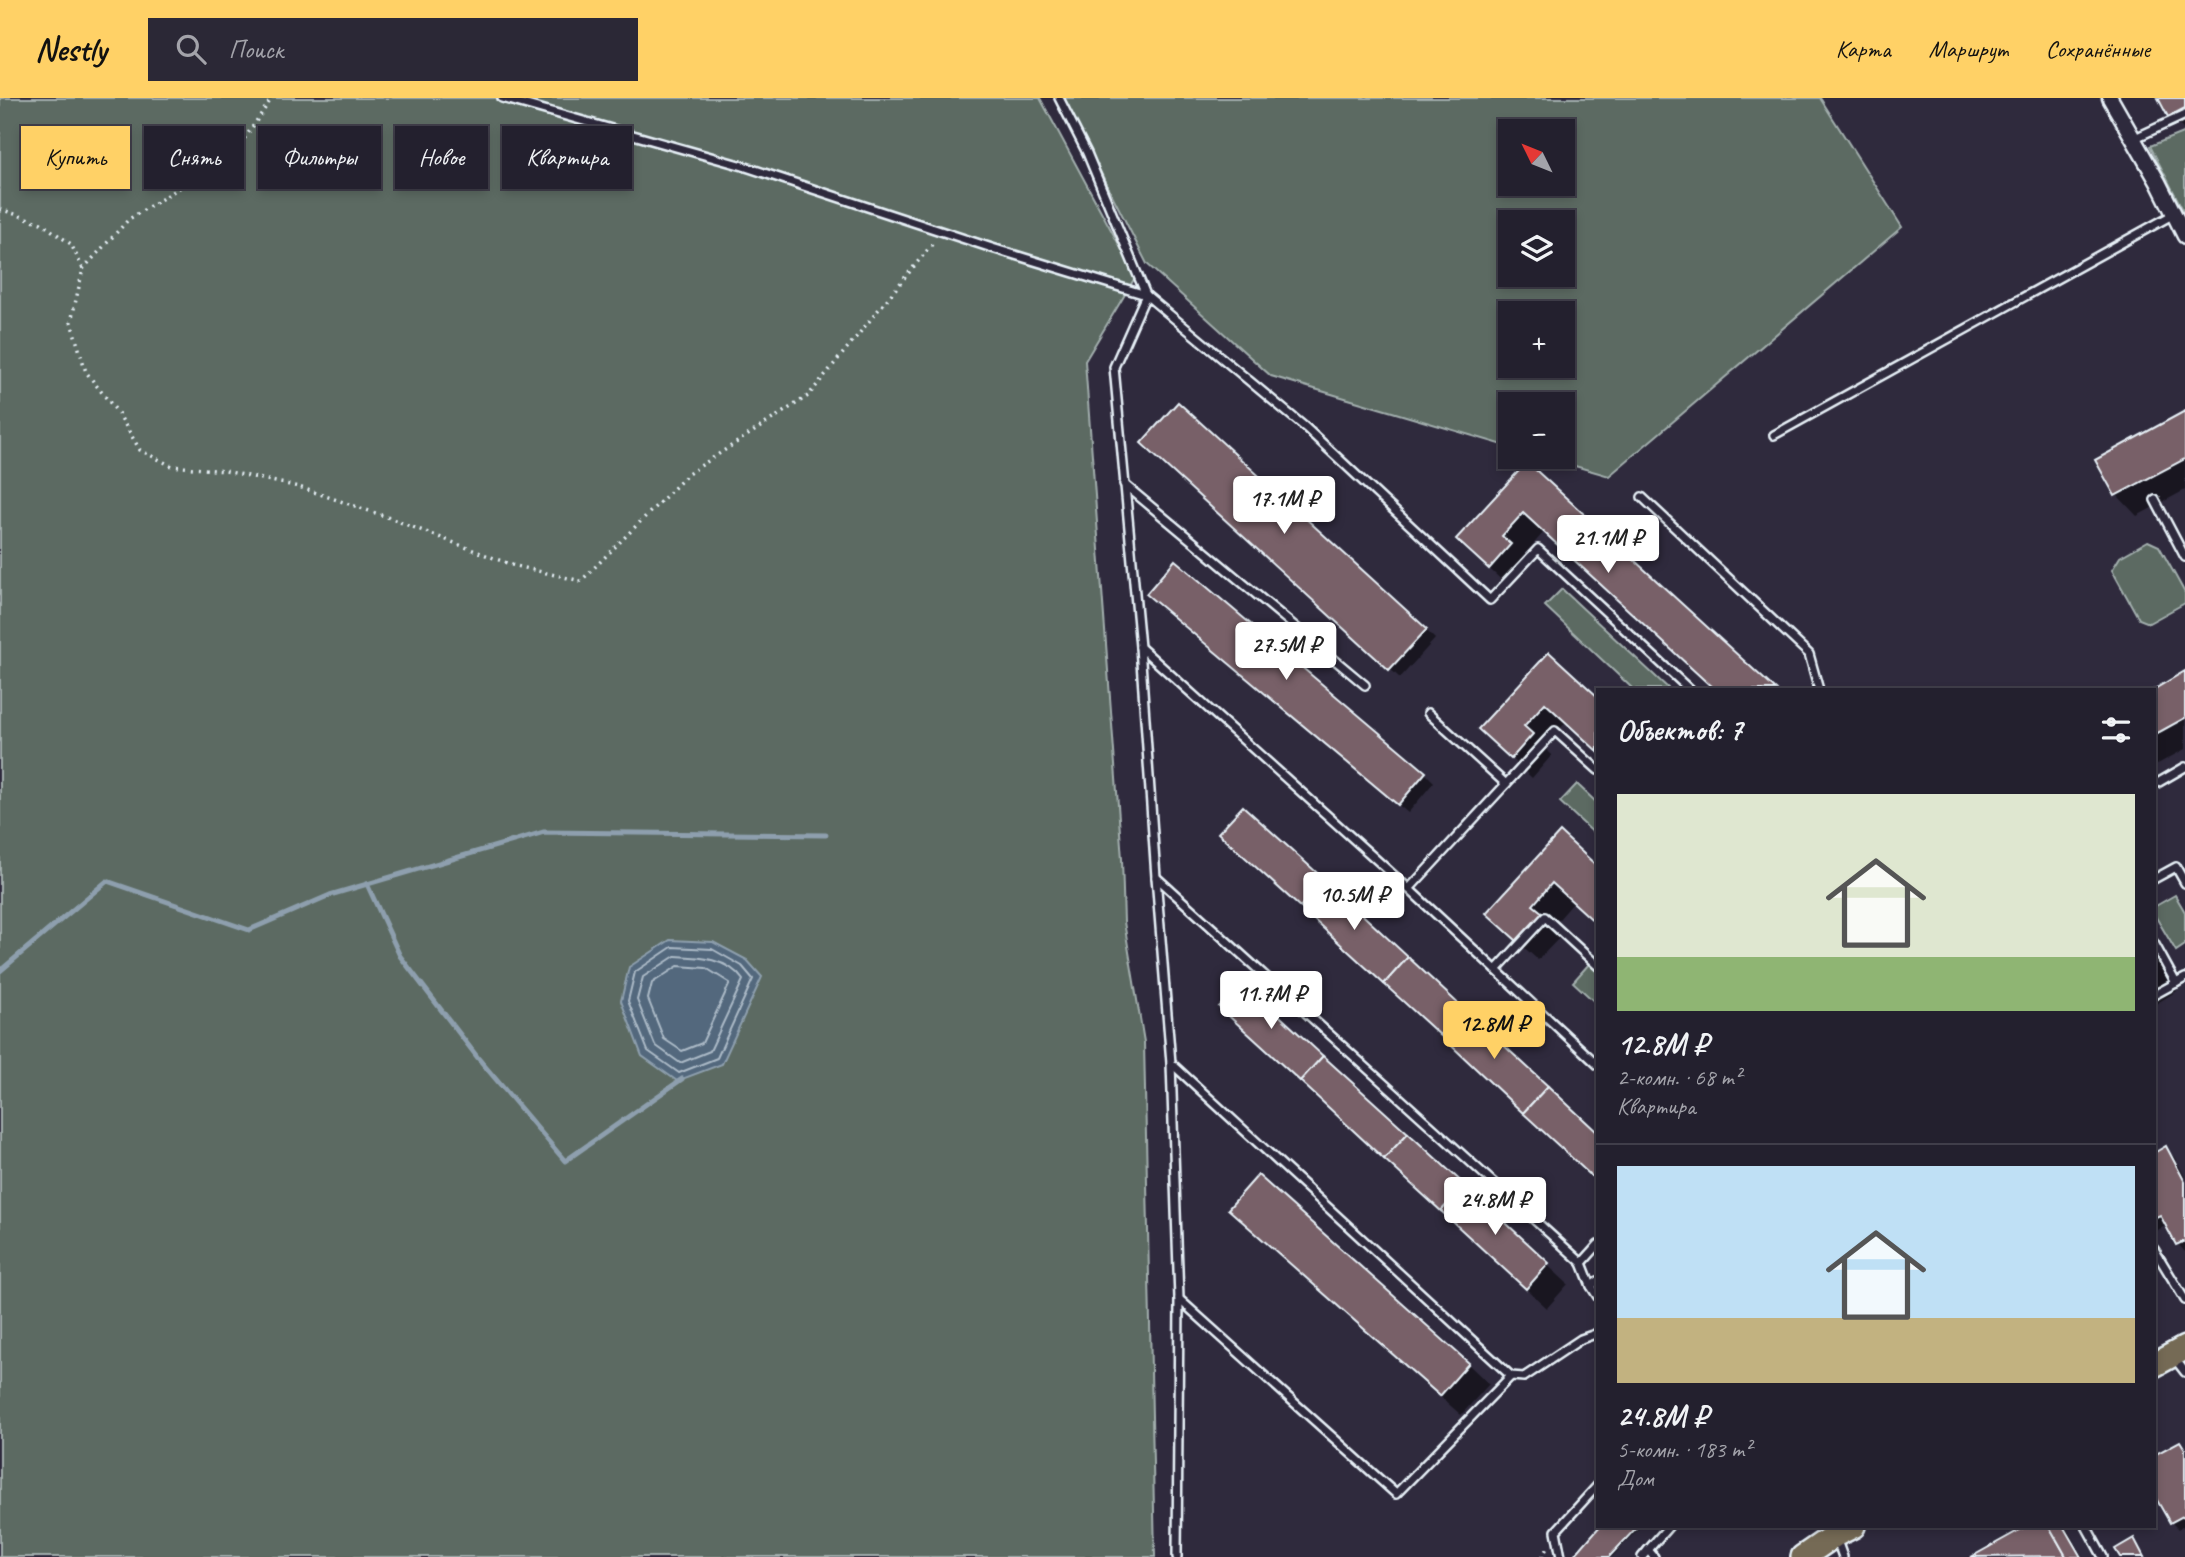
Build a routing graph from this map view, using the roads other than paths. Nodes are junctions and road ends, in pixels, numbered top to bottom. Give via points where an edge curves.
1 (502, 98) edge
2 (1059, 98) edge
3 (2110, 98) edge
4 (2185, 115) edge
5 (2133, 139) junction
6 (2174, 214) junction
7 (2185, 236) edge
8 (1146, 295) junction
9 (1774, 435) dead end
10 (1123, 483) junction
11 (1642, 497) dead end
12 (2155, 500) dead end
13 (2185, 557) edge
14 (1140, 647) junction
15 (1365, 685) dead end
16 (1688, 688) edge
17 (1818, 688) edge
18 (1428, 713) dead end
19 (2185, 767) edge
20 (1596, 768) edge
21 (1506, 784) junction
22 (2156, 784) edge
23 (1156, 877) junction
24 (2156, 878) edge
25 (2185, 883) edge
26 (1409, 889) junction
27 (2156, 947) edge
28 (1596, 964) edge
29 (1496, 970) junction
30 (2185, 978) edge
31 (2176, 983) junction
32 (2156, 994) edge
33 (1171, 1063) junction
34 (1596, 1063) edge
35 (1596, 1247) edge
36 (2156, 1252) edge
37 (1582, 1263) junction
38 (1594, 1284) edge
39 (1180, 1299) junction
40 (2185, 1300) edge
41 (1596, 1334) edge
42 (1511, 1376) junction
43 (1596, 1487) edge
44 (1667, 1528) edge
45 (2087, 1528) edge
46 (1838, 1529) edge
47 (1648, 1550) junction
48 (1177, 1557) edge
49 (1561, 1557) edge
50 (1642, 1557) edge
51 (1654, 1557) edge
52 (1803, 1557) edge
53 (1843, 1557) edge
54 (2103, 1557) edge

1 - 8 lane via 743,166
2 - 8 lane
3 - 5 street
4 - 5 lane
5 - 6 street
6 - 7 street
6 - 9 lane
8 - 10 lane via 1114,367
8 - 16 lane via 1306,428 1490,600 1538,549
10 - 14 lane
10 - 15 lane
11 - 17 lane via 1809,654
12 - 13 lane
14 - 23 lane
14 - 26 lane
18 - 21 lane
19 - 22 lane
20 - 21 lane via 1555,731
21 - 26 lane
23 - 33 lane
23 - 37 lane
24 - 25 lane via 2176,867
26 - 29 lane
27 - 31 lane
28 - 29 lane via 1545,917
29 - 34 lane
30 - 31 lane
31 - 32 lane
33 - 39 lane
33 - 42 lane
35 - 37 lane
36 - 40 lane
37 - 38 lane
39 - 42 lane via 1396,1494
39 - 48 lane
41 - 42 lane via 1524,1377
43 - 49 lane via 1556,1531
44 - 47 lane
45 - 54 lane
46 - 52 main road
46 - 53 lane
47 - 50 lane
47 - 51 lane

